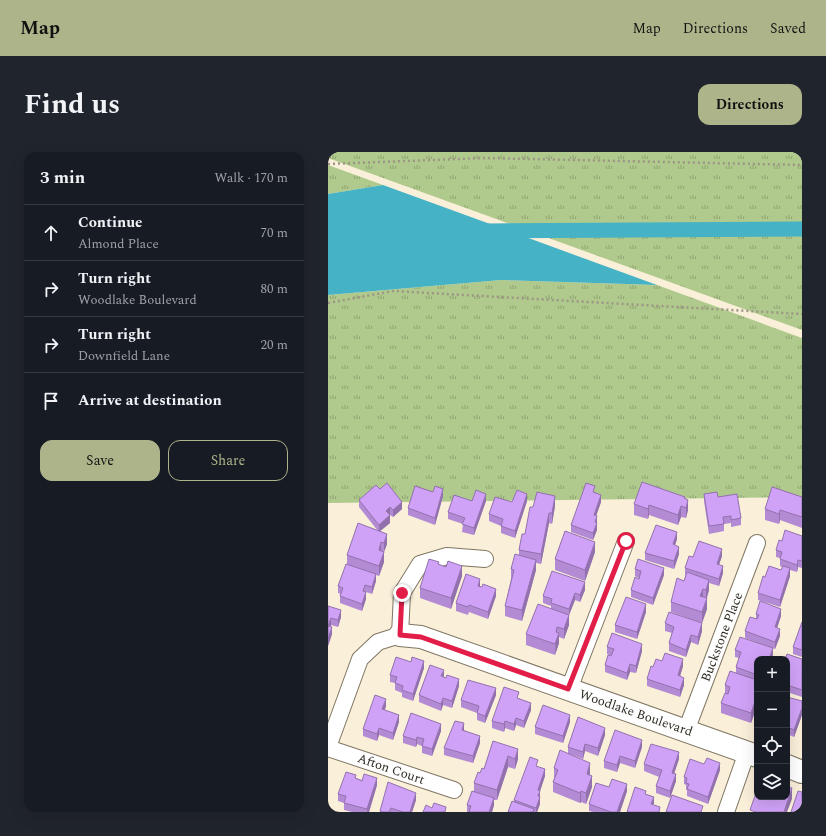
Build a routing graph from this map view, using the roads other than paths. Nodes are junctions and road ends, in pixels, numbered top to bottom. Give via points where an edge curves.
1 (626, 541) dead end
2 (757, 542) dead end
3 (485, 559) dead end
4 (400, 635) junction
5 (568, 689) junction
6 (686, 731) junction
7 (328, 748) edge
8 (752, 754) edge
9 (790, 767) edge
10 (802, 772) edge
11 (454, 790) dead end
12 (726, 812) edge

1 - 5 street
2 - 6 street, Buckstone Place
3 - 4 street via 447,556 420,564 402,593
4 - 5 street, Woodlake Boulevard via 421,637
4 - 7 street via 378,642 360,659
5 - 6 street, Woodlake Boulevard
6 - 8 street, Woodlake Boulevard
7 - 11 street, Afton Court
8 - 12 street
9 - 10 street

